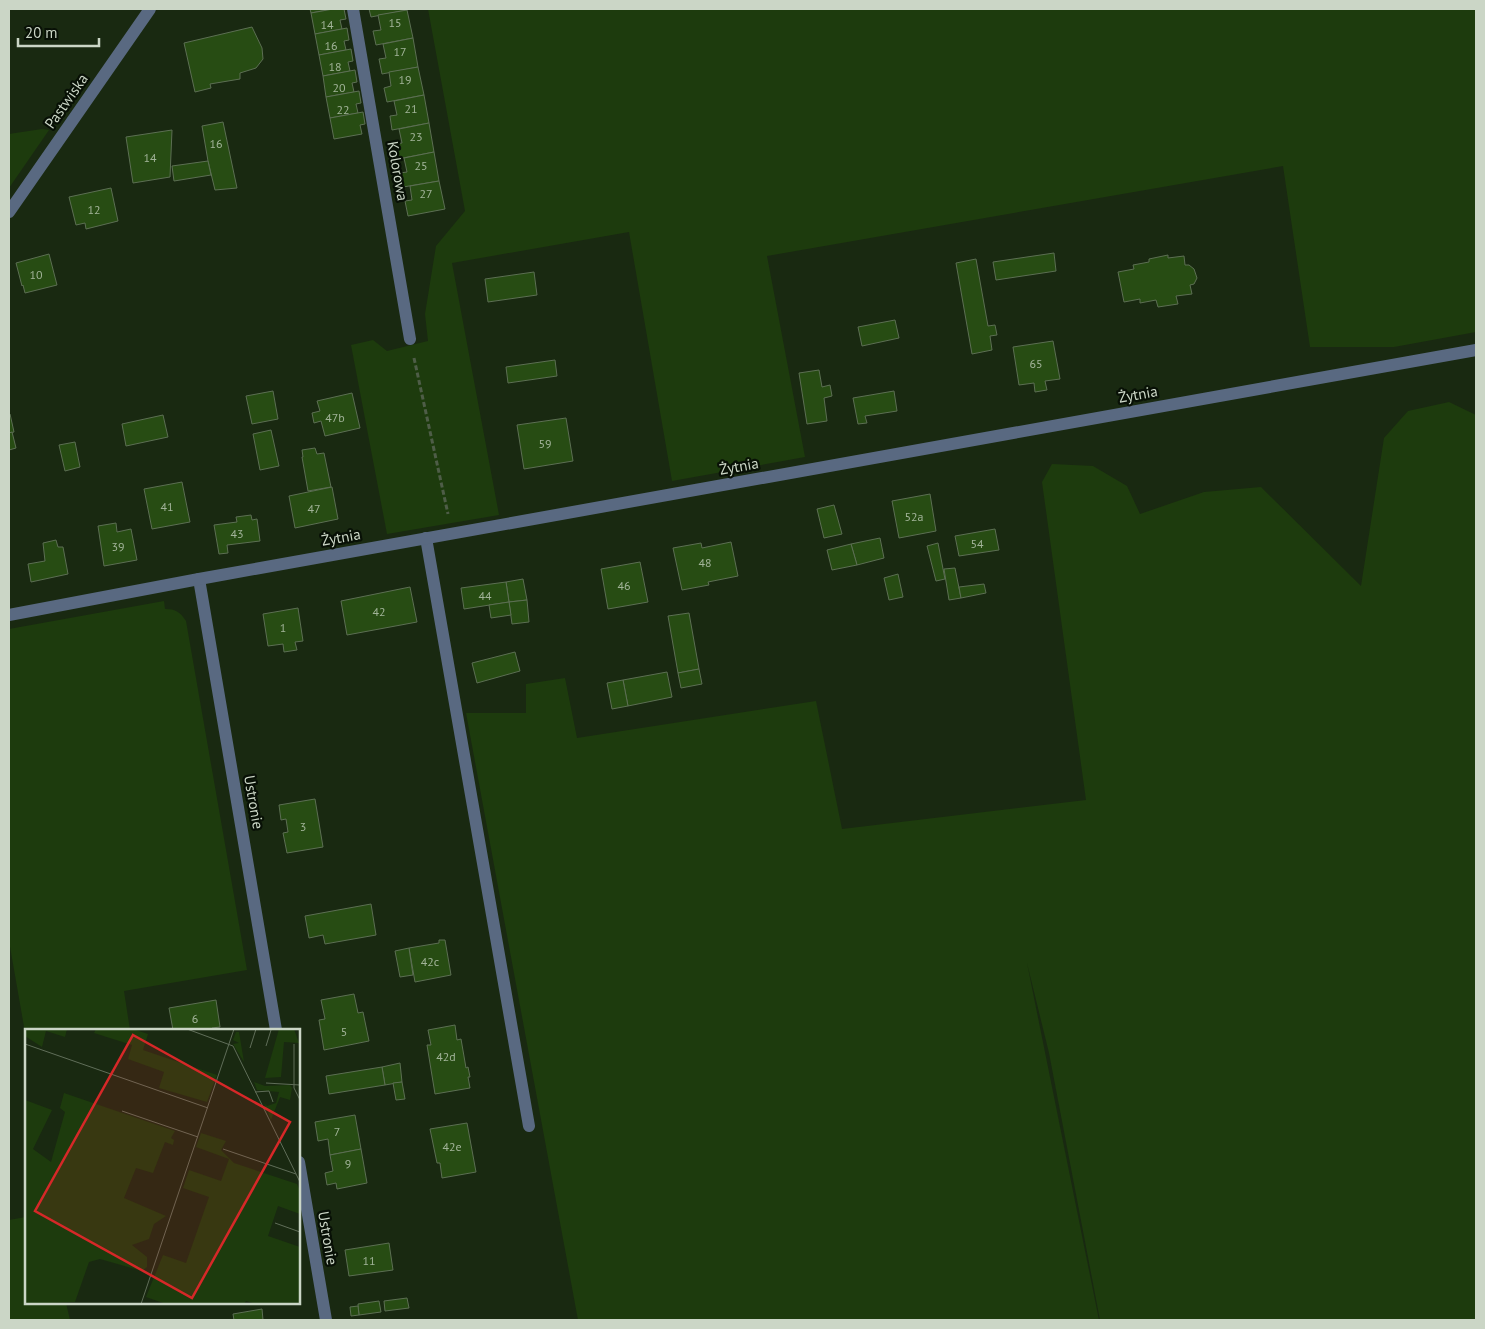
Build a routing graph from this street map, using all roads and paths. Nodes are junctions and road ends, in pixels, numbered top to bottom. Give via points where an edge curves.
1 (150, 9) edge
2 (353, 9) edge
3 (9, 212) edge
4 (410, 339) joint
5 (1476, 350) edge
6 (452, 534) junction
7 (426, 538) junction
8 (199, 579) junction
9 (9, 615) edge
10 (276, 1029) edge
11 (529, 1126) dead end
12 (300, 1168) edge
13 (326, 1320) edge

1 - 3 street, Pastwiska
2 - 4 street, Kolorowa
4 - 6 path
5 - 6 street, Żytnia
6 - 7 street, Żytnia
7 - 8 street, Żytnia
7 - 11 street
8 - 9 street, Żytnia
8 - 10 street, Ustronie
12 - 13 street, Ustronie

